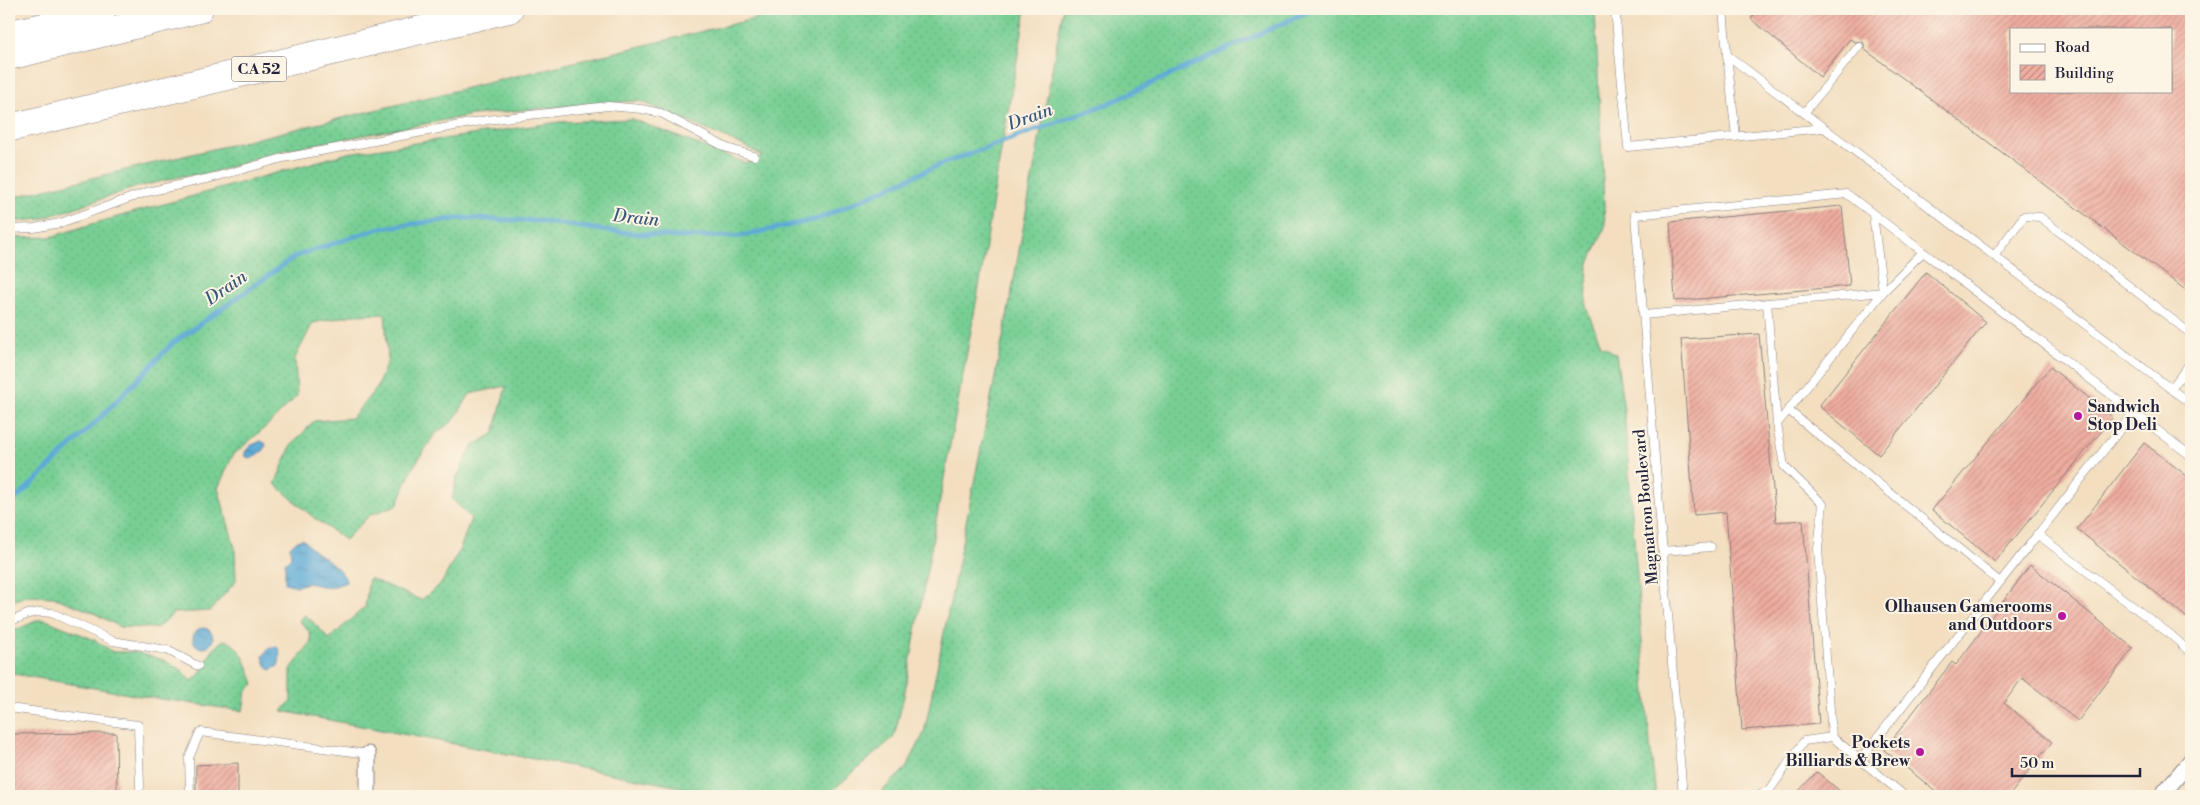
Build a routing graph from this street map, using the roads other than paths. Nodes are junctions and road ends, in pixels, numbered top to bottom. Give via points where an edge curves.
1 (146, 9) edge
2 (199, 9) edge
3 (509, 9) edge
4 (1615, 9) edge
5 (1723, 9) edge
6 (9, 34) edge
7 (1859, 46) dead end
8 (1727, 55) junction
9 (9, 56) edge
10 (1804, 113) junction
11 (9, 128) edge
12 (1824, 128) junction
13 (1736, 137) junction
14 (754, 156) dead end
15 (1873, 215) junction
16 (9, 229) edge
17 (1923, 252) junction
18 (1994, 256) junction
19 (1883, 292) junction
20 (1767, 303) junction
21 (1644, 315) junction
22 (2191, 334) edge
23 (2191, 362) edge
24 (2171, 389) junction
25 (2191, 404) edge
26 (1788, 410) junction
27 (2134, 412) junction
28 (1777, 424) junction
29 (2191, 456) edge
30 (2037, 534) junction
31 (1711, 547) dead end
32 (1663, 551) junction
33 (2000, 582) junction
34 (9, 622) edge
35 (2191, 653) edge
36 (198, 666) dead end
37 (9, 708) edge
38 (1832, 737) junction
39 (368, 754) joint
40 (1860, 760) junction
41 (2191, 760) edge
42 (140, 787) dead end
43 (190, 796) edge
44 (368, 796) edge
45 (1683, 796) edge
46 (1751, 796) edge
47 (1905, 796) edge
48 (2161, 796) edge

1 - 6 highway
2 - 9 highway
3 - 11 highway, CA 52
4 - 13 lane via 1628,147
5 - 8 lane
7 - 10 lane
8 - 10 lane
8 - 13 lane
10 - 12 lane
12 - 13 lane
12 - 18 lane
14 - 16 lane via 727,148 660,113 608,106 487,120 283,158 146,192 60,223
15 - 17 lane
15 - 19 lane
15 - 21 lane, Magnatron Boulevard via 1847,194 1634,215
17 - 19 lane
17 - 27 lane
18 - 22 lane via 2024,216 2040,217
18 - 24 lane
19 - 20 lane
19 - 26 lane
20 - 21 lane
20 - 28 lane
21 - 32 lane, Magnatron Boulevard
23 - 24 lane
24 - 25 lane
26 - 28 lane
26 - 33 lane
27 - 29 lane
27 - 30 lane
28 - 38 lane via 1784,466 1823,504 1818,549
30 - 33 lane
30 - 35 lane
31 - 32 lane
32 - 45 lane, Magnatron Boulevard
33 - 40 lane
34 - 36 lane via 28,614 52,613 113,641 167,650
37 - 42 lane via 138,725
38 - 40 lane
38 - 46 lane via 1804,741 1769,791
39 - 43 lane via 200,732 189,758
39 - 44 street
40 - 47 lane
41 - 48 street

